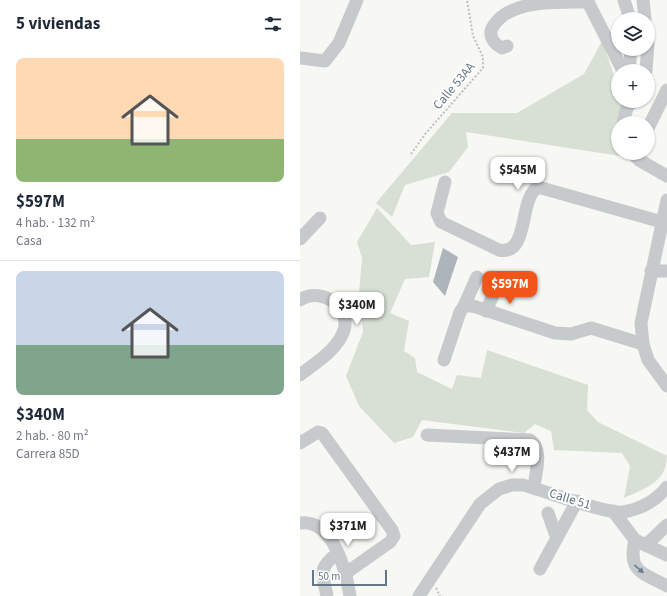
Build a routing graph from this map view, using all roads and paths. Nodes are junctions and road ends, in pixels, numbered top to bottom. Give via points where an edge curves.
1 (357, 0) edge
2 (467, 0) edge
3 (624, 0) edge
4 (643, 0) edge
5 (588, 1) edge
6 (628, 12) edge
7 (644, 12) edge
8 (507, 46) dead end
9 (300, 58) edge
10 (620, 64) edge
11 (667, 90) edge
12 (654, 116) edge
13 (411, 154) dead end
14 (639, 160) edge
15 (667, 176) edge
16 (445, 182) dead end
17 (667, 200) edge
18 (320, 218) dead end
19 (662, 222) junction
20 (300, 239) edge
21 (651, 271) junction
22 (667, 271) edge
23 (477, 277) dead end
24 (497, 286) dead end
25 (303, 298) edge
26 (464, 306) junction
27 (486, 310) junction
28 (643, 344) junction
29 (444, 360) dead end
30 (300, 375) edge
31 (667, 386) edge
32 (427, 436) dead end
33 (300, 443) edge
34 (667, 487) edge
35 (534, 488) junction
36 (577, 501) junction
37 (613, 511) junction
38 (548, 513) dead end
39 (306, 523) edge
40 (667, 525) edge
41 (558, 536) junction
42 (640, 543) junction
43 (337, 554) junction
44 (667, 556) edge
45 (540, 569) dead end
46 (346, 573) junction
47 (667, 586) edge
48 (420, 594) edge
49 (327, 596) edge
50 (350, 596) edge

1 - 9 street via 339,43 325,61
2 - 13 path, Calle 53AA via 472,36 483,57 483,68
3 - 6 street
4 - 7 street
5 - 8 street via 536,2 513,8 499,19 491,31 491,37 497,46
5 - 10 street
11 - 12 street
14 - 15 street
16 - 19 street via 437,213 441,222 499,250 510,249 519,240 530,194 538,187
17 - 19 street
18 - 20 street
19 - 21 street
21 - 22 street
21 - 28 street via 641,323
23 - 26 street
24 - 27 street
25 - 30 street via 319,295 331,299 343,316 345,330 334,347
26 - 27 street
26 - 29 street
27 - 28 street via 555,333 571,334 591,328
28 - 31 street via 648,360
32 - 35 street via 530,440 536,444 538,452
33 - 46 street via 314,433 322,433 392,530 394,536 390,542
34 - 37 street, Calle 51 via 660,497 650,503 623,513
35 - 36 street, Calle 51
35 - 48 street, Calle 51 via 523,485 506,486 480,504
36 - 37 street, Calle 51
36 - 41 street
37 - 42 street
38 - 41 street
39 - 43 street via 318,525 327,533
40 - 42 street
41 - 45 street
42 - 44 street
42 -> 47 street via 631,554 637,568
43 - 46 street
43 - 49 street via 328,560 322,572
46 - 50 street

